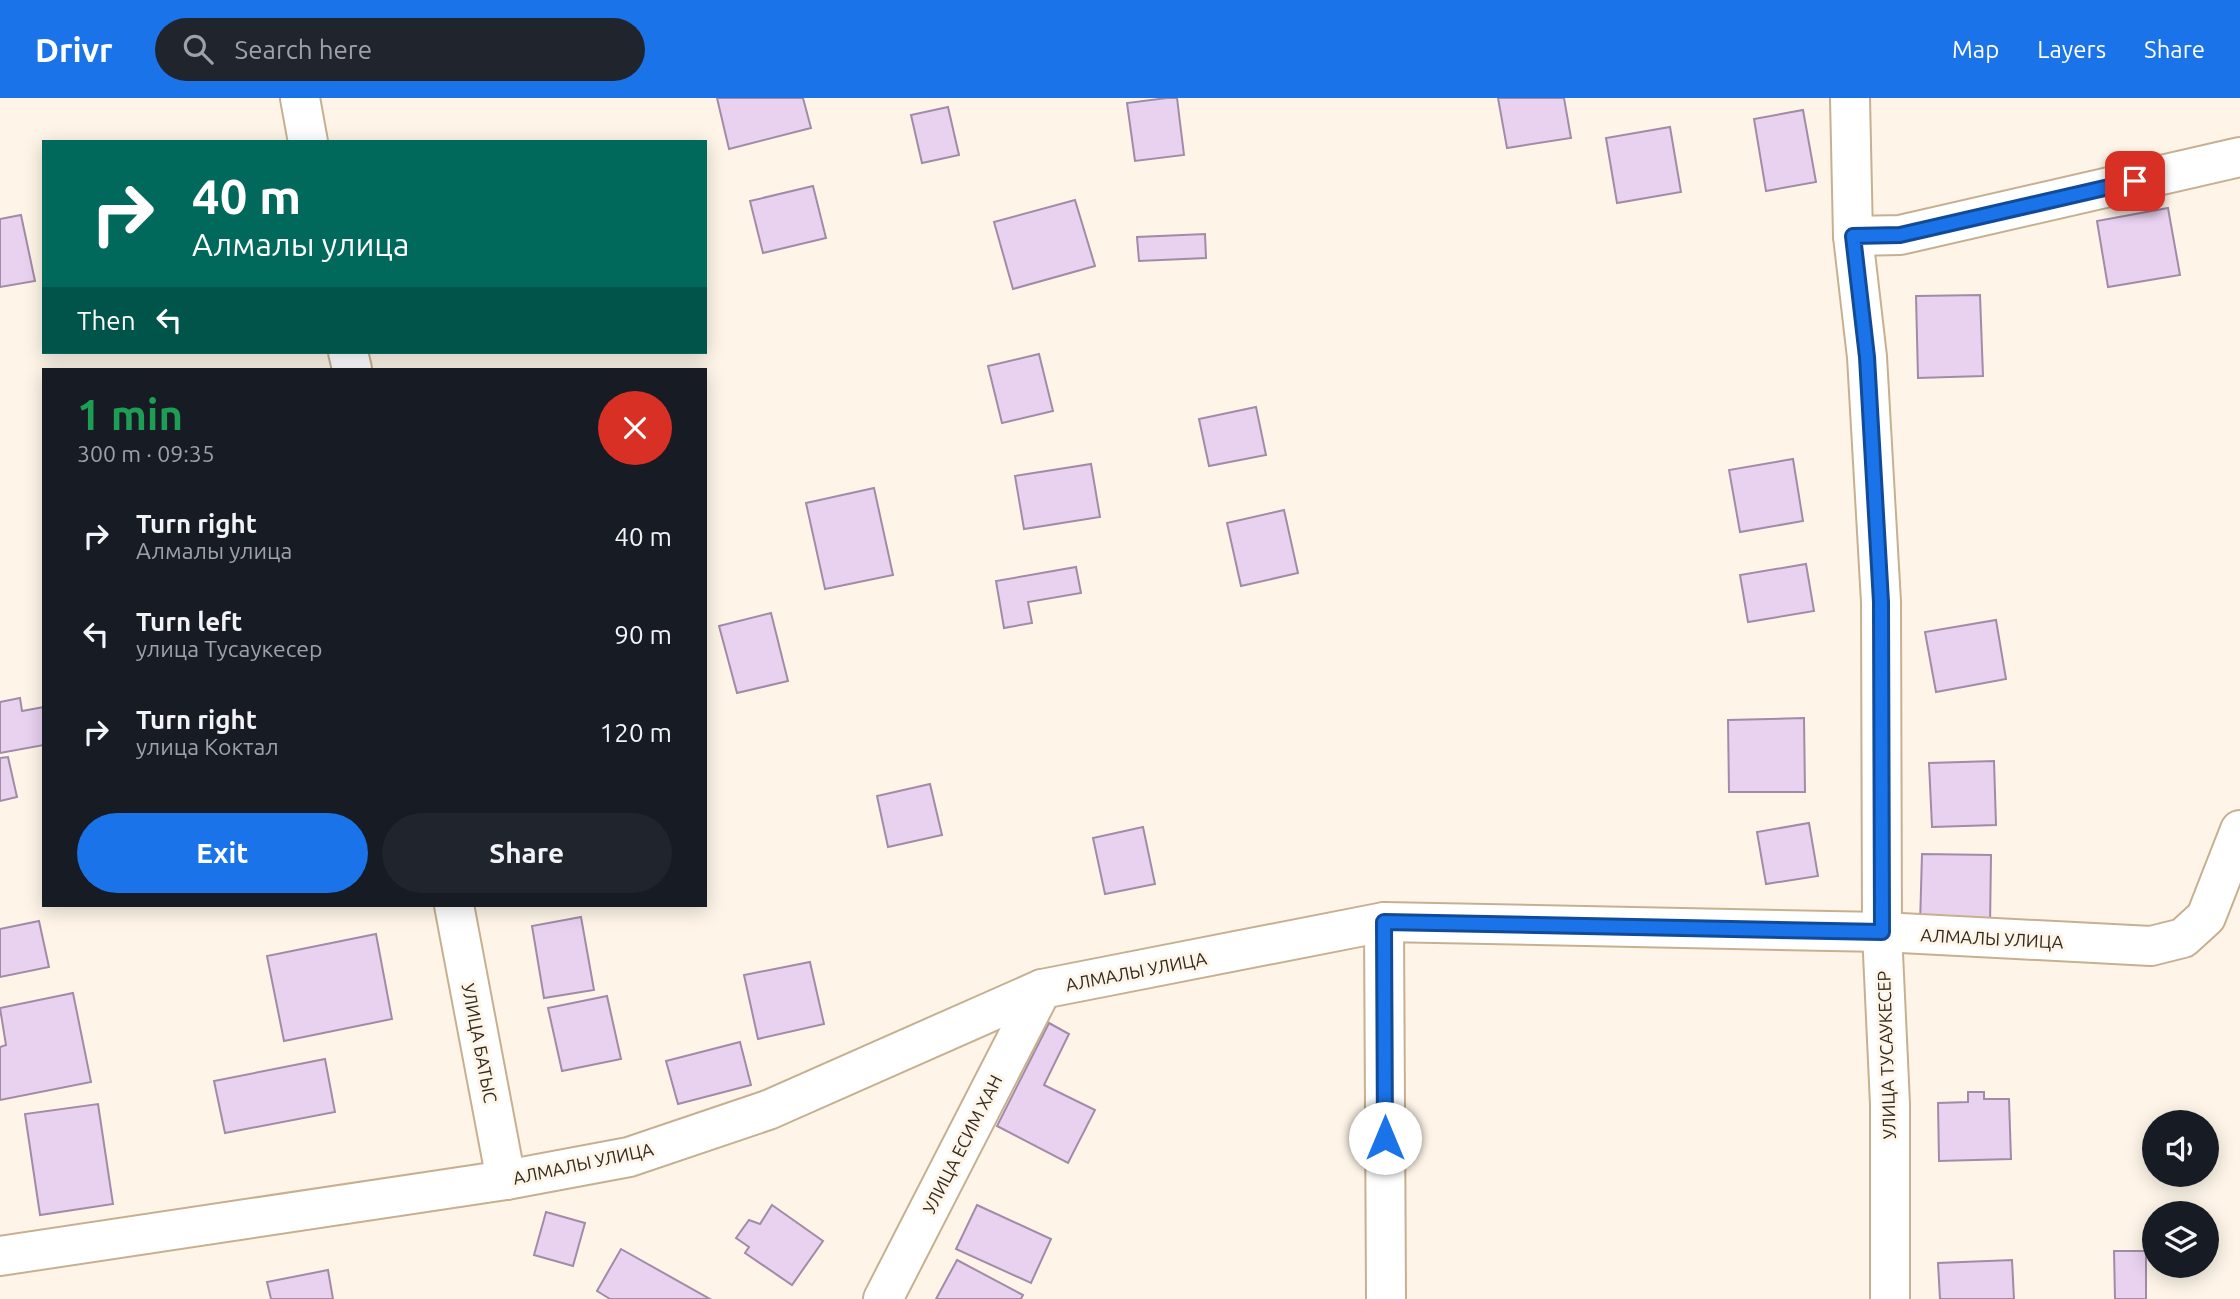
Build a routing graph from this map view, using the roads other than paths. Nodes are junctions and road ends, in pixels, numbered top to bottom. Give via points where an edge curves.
1 (300, 98) edge
2 (1850, 98) edge
3 (309, 140) edge
4 (2240, 157) edge
5 (1853, 236) junction
6 (2240, 830) edge
7 (454, 907) edge
8 (1384, 922) junction
9 (1882, 932) junction
10 (1042, 989) junction
11 (506, 1180) junction
12 (0, 1255) edge
13 (883, 1299) edge
14 (1386, 1299) edge
15 (1890, 1299) edge

1 - 3 street
2 - 5 street, УЛИЦА ТУСАУКЕСЕР
4 - 5 street via 1900,235
5 - 9 street, УЛИЦА ТУСАУКЕСЕР via 1867,357 1881,602
6 - 9 street, АЛМАЛЫ УЛИЦА via 2206,917 2183,938 2151,946
7 - 11 street, УЛИЦА БАТЫС
8 - 9 street, АЛМАЛЫ УЛИЦА
8 - 10 street, АЛМАЛЫ УЛИЦА
8 - 14 street
9 - 15 street, УЛИЦА ТУСАУКЕСЕР via 1890,1104
10 - 11 street, АЛМАЛЫ УЛИЦА via 768,1110 629,1157
10 - 13 street, УЛИЦА ЕСИМ ХАН
11 - 12 street, АЛМАЛЫ УЛИЦА

